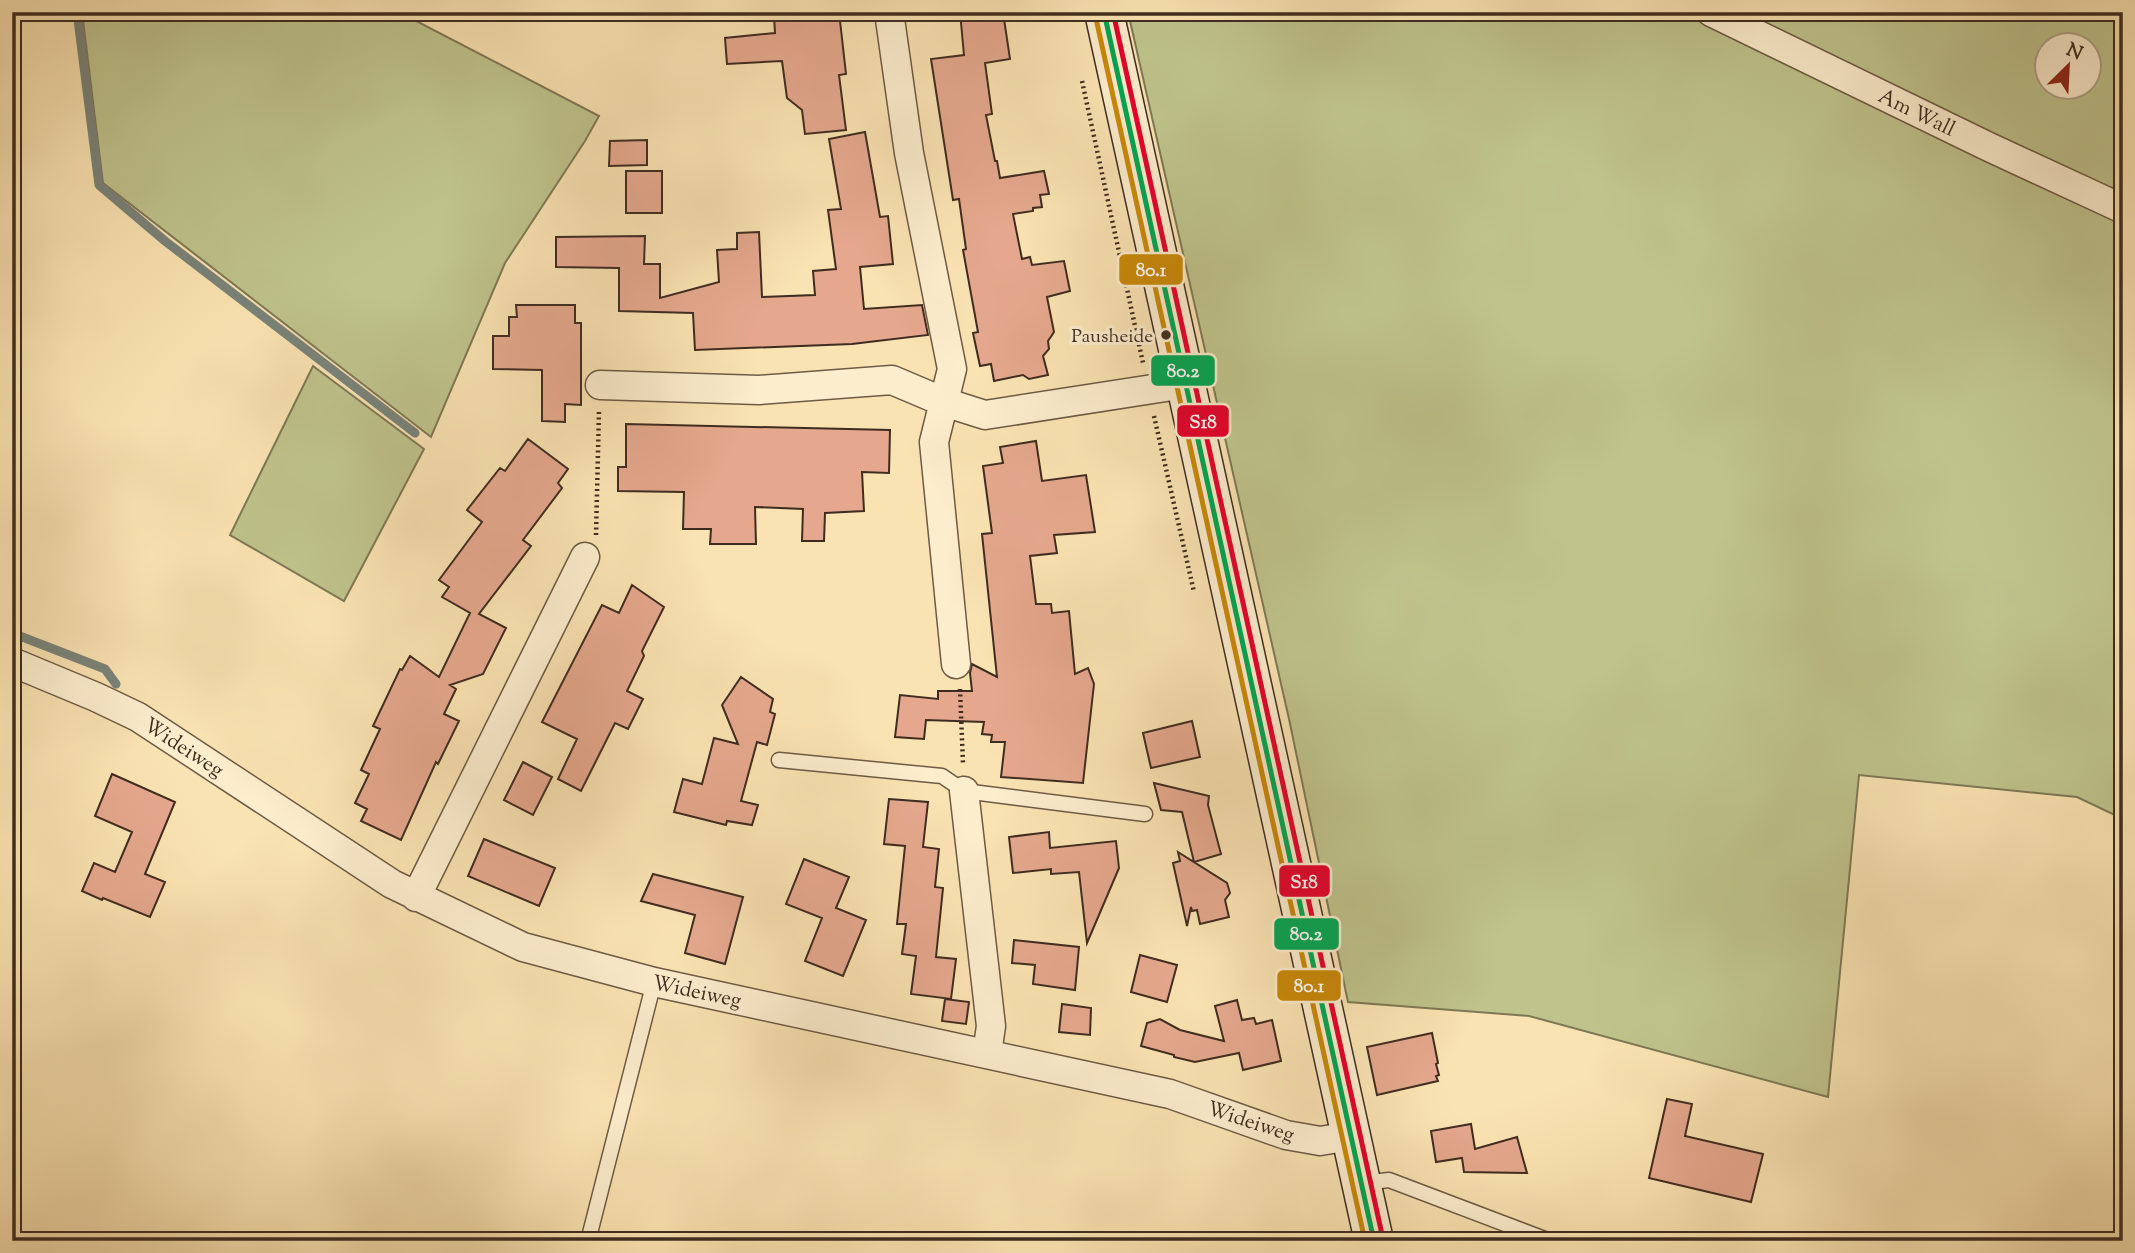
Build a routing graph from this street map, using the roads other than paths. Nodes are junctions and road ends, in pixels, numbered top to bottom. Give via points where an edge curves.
1 (890, 12) edge
2 (1104, 12) edge
3 (1712, 12) edge
4 (2123, 209) edge
5 (1185, 384) junction
6 (600, 385) road end
7 (944, 402) junction
8 (584, 557) road end
9 (12, 662) edge
10 (956, 664) road end
11 (779, 760) dead end
12 (964, 791) junction
13 (1144, 814) dead end
14 (416, 897) junction
15 (654, 982) junction
16 (987, 1054) junction
17 (1352, 1136) junction
18 (1362, 1183) junction
19 (588, 1241) edge
20 (1374, 1241) edge
21 (1550, 1241) edge

1 - 7 street via 909,153 952,369
2 - 5 main road
3 - 4 street, Am Wall
5 - 7 street via 985,415
5 - 17 main road
6 - 7 street via 759,390 892,380
7 - 10 street via 934,442
8 - 14 street
9 - 14 street, Wideiweg via 138,717
11 - 12 lane via 942,776
12 - 13 lane
12 - 16 street via 991,1026
14 - 15 street, Wideiweg via 523,947
15 - 16 street, Wideiweg
15 - 19 lane
16 - 17 street, Wideiweg via 1170,1094 1286,1135 1320,1141
17 - 18 main road
18 - 20 main road
18 - 21 lane via 1388,1180

